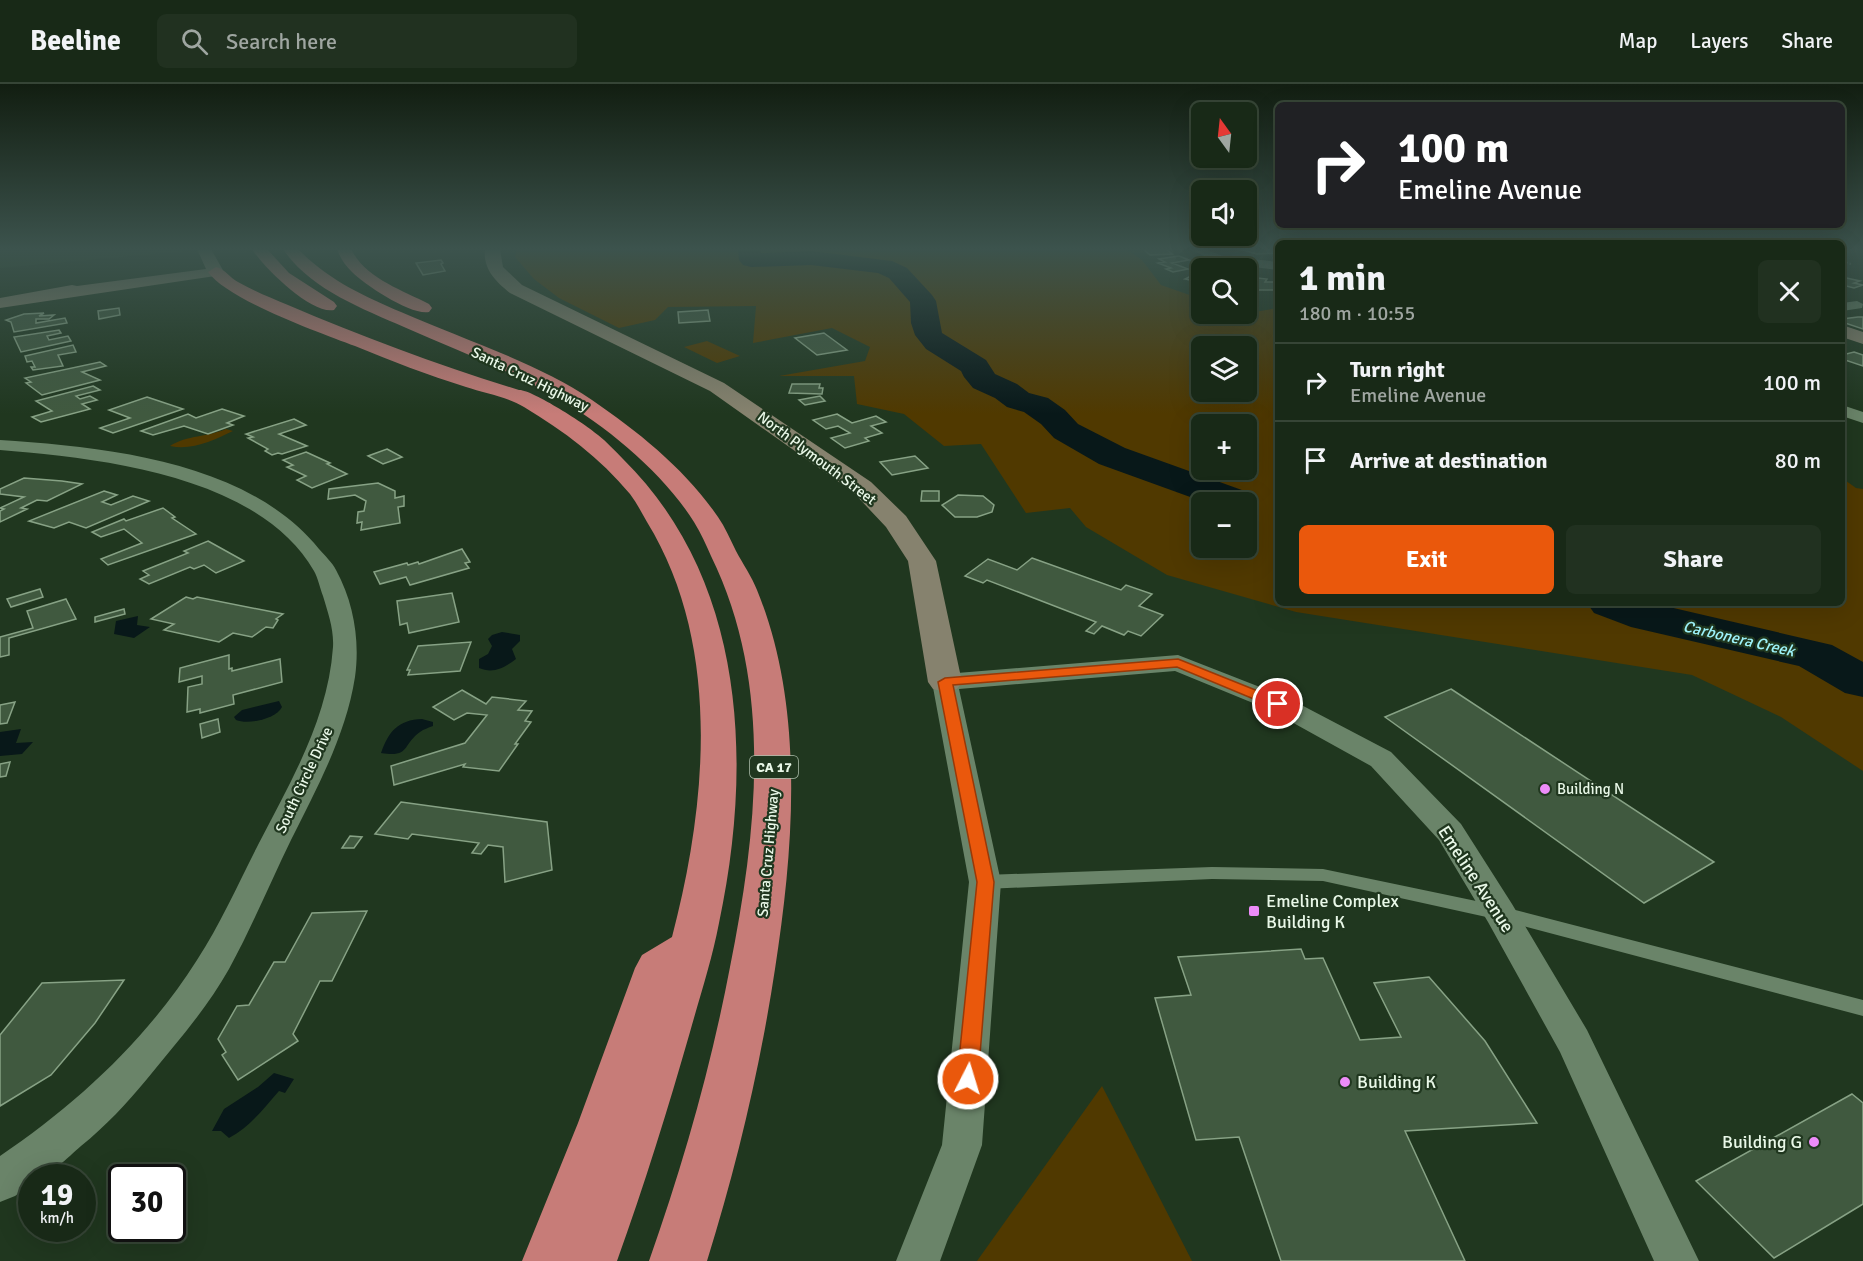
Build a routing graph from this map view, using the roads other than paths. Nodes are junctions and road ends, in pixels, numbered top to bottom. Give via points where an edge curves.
1 (272, 304) edge
2 (327, 304) edge
3 (371, 304) edge
4 (417, 304) edge
5 (547, 304) edge
6 (1857, 305) dead end
7 (1845, 307) edge
8 (1845, 332) edge
9 (1863, 338) edge
10 (516, 370) junction
11 (534, 402) junction
12 (1845, 411) edge
13 (1863, 418) edge
14 (0, 445) edge
15 (945, 682) junction
16 (986, 882) junction
17 (1500, 913) junction
18 (691, 948) junction
19 (1863, 1008) edge
20 (0, 1181) edge
21 (550, 1261) edge
22 (588, 1261) edge
23 (678, 1261) edge
24 (918, 1261) edge
25 (1677, 1261) edge

1 - 11 highway via 458,379
2 - 11 highway, Santa Cruz Highway
3 - 10 highway, Santa Cruz Highway / CA 17
4 - 10 highway via 473,336
5 - 15 street, North Plymouth Street via 717,387 868,492 897,522 922,561
6 - 7 street
8 - 9 street
10 - 23 highway, Santa Cruz Highway / CA 17 via 568,395 615,425 651,453 685,488 713,529 738,579 765,670 774,747 774,793 765,900 726,1098
11 - 18 highway, Santa Cruz Highway via 589,438 637,483 664,521 696,590 710,648 718,758 711,854
12 - 13 street
14 - 20 street, South Circle Drive via 63,449 157,466 199,478 239,496 294,531 320,559 334,584 346,640 340,690 327,735 217,959 172,1022 101,1103
15 - 16 street, North Plymouth Street
15 - 17 street, Emeline Avenue via 1178,663 1278,704 1381,759 1450,831
16 - 17 lane via 1212,873 1323,874
16 - 24 street, North Plymouth Street via 962,1145
17 - 19 lane
17 - 25 street, Emeline Avenue via 1574,1042
18 - 21 highway via 658,968
18 - 22 highway, Santa Cruz Highway via 639,1125

